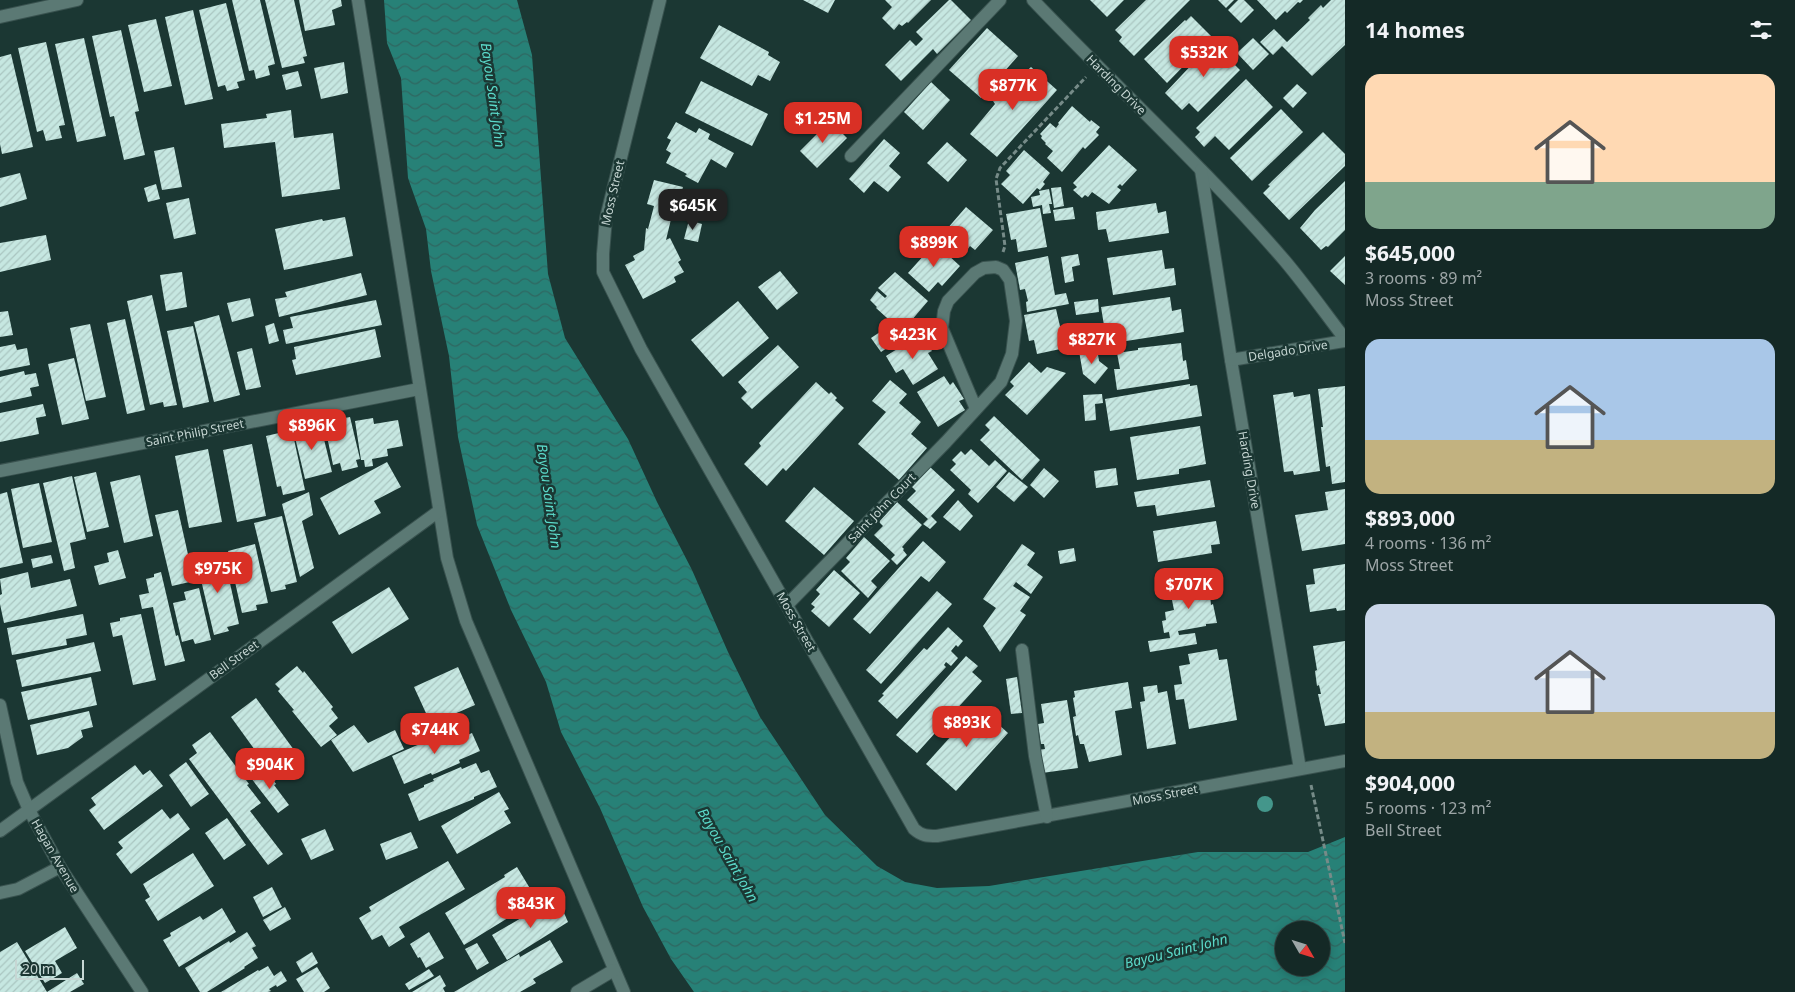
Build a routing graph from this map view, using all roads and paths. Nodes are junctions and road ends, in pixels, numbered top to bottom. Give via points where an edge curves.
1 (77, 0) edge
2 (358, 0) edge
3 (660, 0) edge
4 (1000, 0) edge
5 (1033, 0) edge
6 (0, 17) edge
7 (1096, 66) junction
8 (851, 156) dead end
9 (1201, 170) junction
10 (996, 266) junction
11 (1345, 340) edge
12 (1231, 360) junction
13 (419, 389) junction
14 (976, 409) junction
15 (0, 471) edge
16 (439, 511) junction
17 (787, 605) junction
18 (1022, 650) dead end
19 (0, 705) edge
20 (1345, 761) edge
21 (1304, 769) junction
22 (29, 810) junction
23 (1047, 817) junction
24 (0, 831) edge
25 (60, 867) junction
26 (0, 893) edge
27 (1345, 944) edge
28 (614, 970) junction
29 (142, 992) edge
30 (577, 992) edge
31 (624, 992) edge

1 - 6 street
2 - 13 street
3 - 17 street, Moss Street via 606,218 603,272 642,350
4 - 8 street
5 - 7 street, Harding Drive
7 - 9 street, Harding Drive
7 - 10 path via 1000,168 996,179 1005,246
9 - 11 street, Harding Drive via 1286,262
9 - 12 street, Harding Drive
10 - 14 street, Saint John Court via 1010,280 1016,321 1012,354 1001,382
10 - 14 street via 975,273 948,301 944,311 942,328
11 - 12 street, Delgado Drive
12 - 21 street, Harding Drive
13 - 15 street, Saint Philip Street
13 - 16 street
14 - 17 street, Saint John Court
16 - 22 street, Bell Street
16 - 28 street via 447,558 466,621
17 - 23 street, Moss Street via 919,834 936,836
18 - 23 street via 1035,756
19 - 22 street, Hagan Avenue via 17,782
20 - 21 street, Moss Street
21 - 23 street, Moss Street
21 - 27 path
22 - 24 street, Bell Street
22 - 25 street, Hagan Avenue
25 - 26 street via 18,889
25 - 29 street, Hagan Avenue
28 - 30 street
28 - 31 street

